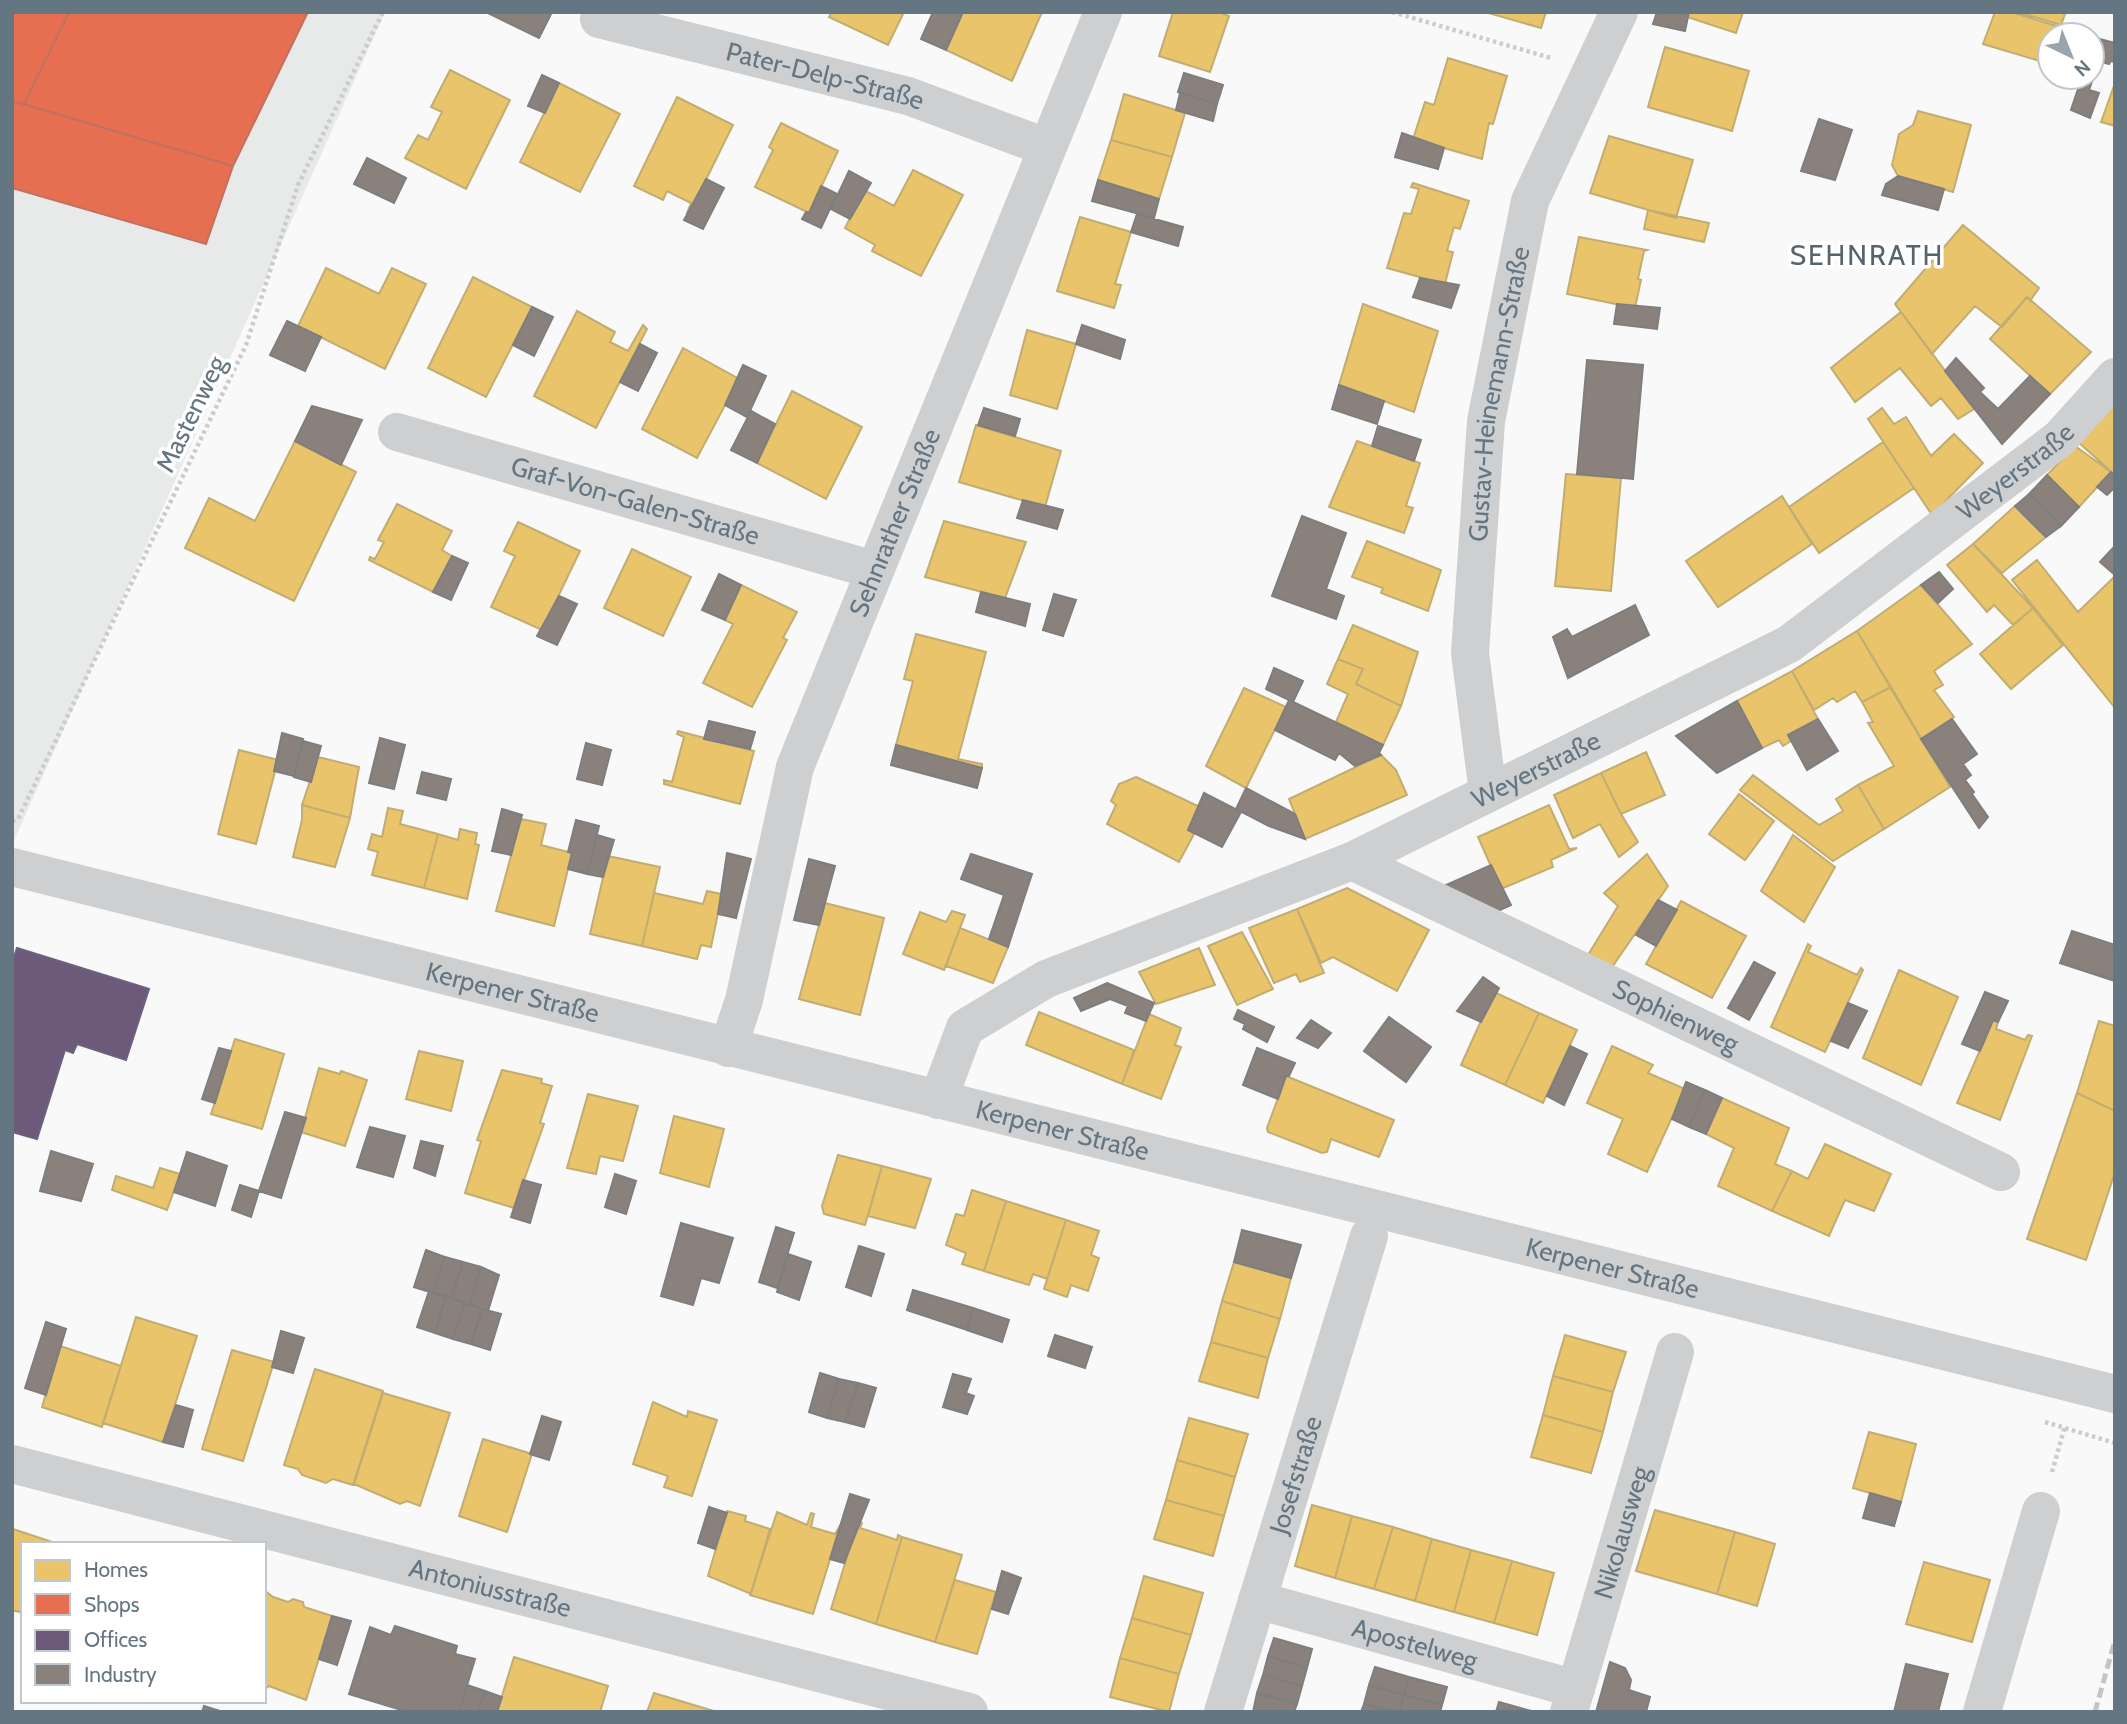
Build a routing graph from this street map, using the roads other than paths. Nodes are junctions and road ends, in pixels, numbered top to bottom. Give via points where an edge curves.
1 (1103, 12) edge
2 (1619, 12) edge
3 (599, 19) dead end
4 (1046, 147) junction
5 (2115, 376) edge
6 (397, 432) dead end
7 (874, 570) junction
8 (1488, 793) junction
9 (1352, 861) junction
10 (12, 867) edge
11 (728, 1048) junction
12 (938, 1100) junction
13 (2001, 1171) dead end
14 (1369, 1236) dead end
15 (1675, 1352) dead end
16 (2115, 1394) edge
17 (12, 1464) edge
18 (2041, 1511) dead end
19 (1257, 1600) junction
20 (1572, 1700) edge
21 (968, 1712) edge
22 (1223, 1712) edge
23 (1982, 1712) edge

1 - 4 street, Sehnrather Straße
2 - 8 street, Gustav-Heinemann-Straße via 1530,201 1486,422 1469,653
3 - 4 street, Pater-Delp-Straße via 908,96
4 - 7 street, Sehnrather Straße
5 - 8 street, Weyerstraße via 2060,438 1789,645
6 - 7 street, Graf-Von-Galen-Straße
7 - 11 street, Sehnrather Straße via 795,767 744,1000
8 - 9 street, Weyerstraße
9 - 12 street, Weyerstraße via 1046,979 965,1028
9 - 13 street, Sophienweg
10 - 11 street, Kerpener Straße
11 - 12 street, Kerpener Straße
12 - 16 street, Kerpener Straße
14 - 19 street, Josefstraße
15 - 20 street, Nikolausweg
17 - 21 street, Antoniusstraße
18 - 23 street
19 - 20 street, Apostelweg
19 - 22 street, Josefstraße

